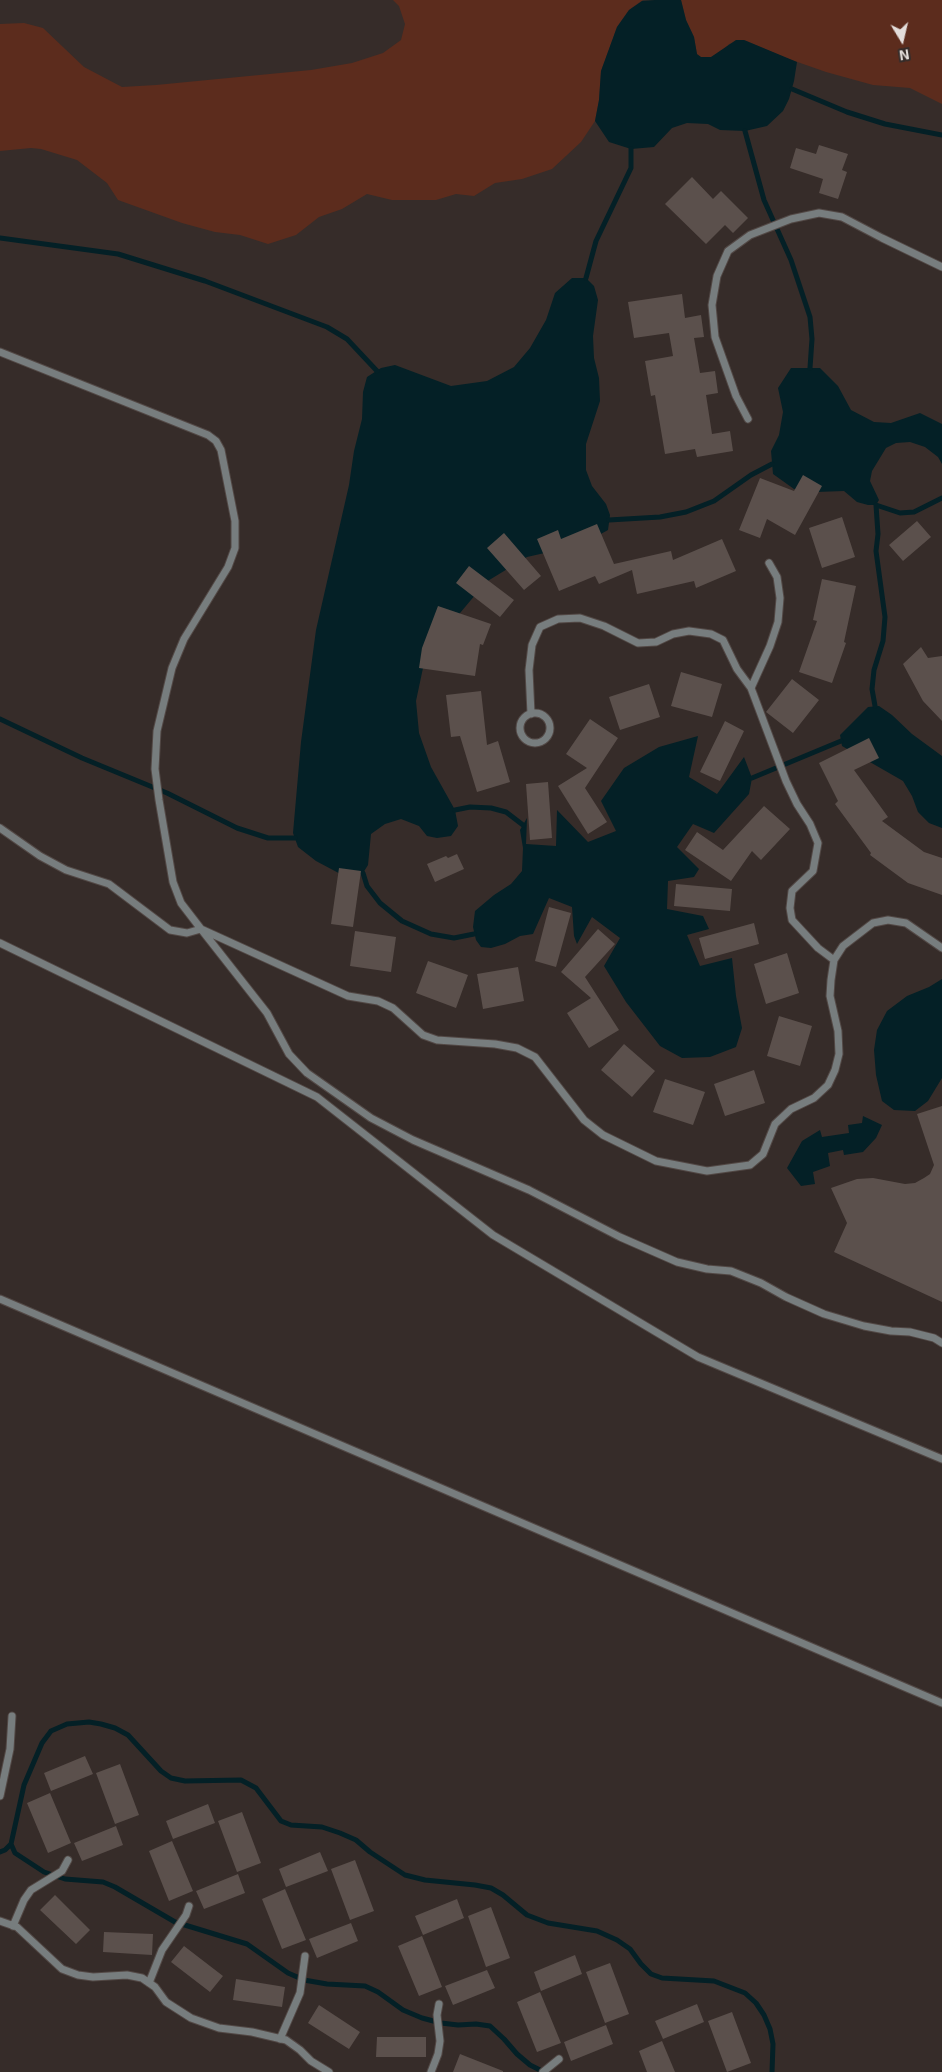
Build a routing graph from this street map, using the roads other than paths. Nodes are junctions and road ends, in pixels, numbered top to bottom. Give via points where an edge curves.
1 (942, 267) edge
2 (0, 352) edge
3 (748, 419) dead end
4 (769, 563) dead end
5 (751, 688) junction
6 (531, 714) junction
7 (0, 828) edge
8 (200, 929) junction
9 (0, 943) edge
10 (942, 948) edge
11 (834, 960) junction
12 (0, 1299) edge
13 (942, 1343) edge
14 (942, 1459) edge
15 (942, 1703) edge
16 (12, 1716) dead end
17 (0, 1796) edge
18 (68, 1860) dead end
19 (189, 1906) dead end
20 (0, 1921) edge
21 (14, 1926) junction
22 (305, 1956) dead end
23 (149, 1982) junction
24 (438, 2004) dead end
25 (280, 2039) junction
26 (559, 2058) dead end
27 (546, 2070) edge
28 (329, 2072) edge
29 (431, 2072) edge

1 - 3 lane via 842,217 819,213 785,221 750,235 728,251 717,276 712,305 718,345
2 - 8 lane via 208,435 221,450 235,521 235,548 228,567 184,639 163,698 158,731 156,780 173,882 182,903
4 - 5 lane via 777,577 780,598 778,622
5 - 6 lane via 723,640 711,634 689,631 656,642 638,642 580,618 558,619 540,627 532,645 529,670
5 - 11 lane via 796,804 818,843 813,870 792,891 792,920
6 - 6 lane via 523,720 520,729 523,738 536,743 545,739 549,726 541,715
7 - 8 lane via 66,870 109,884 170,930 186,933
8 - 11 lane via 348,996 378,1001 393,1008 423,1035 437,1040 517,1048 535,1057 584,1120 603,1135 656,1161 707,1171 750,1165 763,1154 775,1124 791,1109 814,1098 828,1085 839,1054 838,1031 830,996
8 - 13 lane via 267,1013 289,1054 307,1073 371,1118 676,1262 731,1271 832,1317 864,1326 910,1332
9 - 14 lane via 317,1097 493,1235 698,1357
10 - 11 lane via 906,923 888,920 873,923 858,934 843,946
12 - 15 lane
16 - 17 lane via 10,1749
18 - 21 lane via 62,1871 32,1890 24,1900
19 - 23 lane via 162,1950
20 - 21 lane
21 - 23 lane via 62,1969 78,1976 127,1975
22 - 25 lane via 296,2004
23 - 25 lane via 166,2002 205,2025
24 - 29 lane via 438,2054
25 - 28 lane via 286,2040 310,2061
26 - 27 lane

